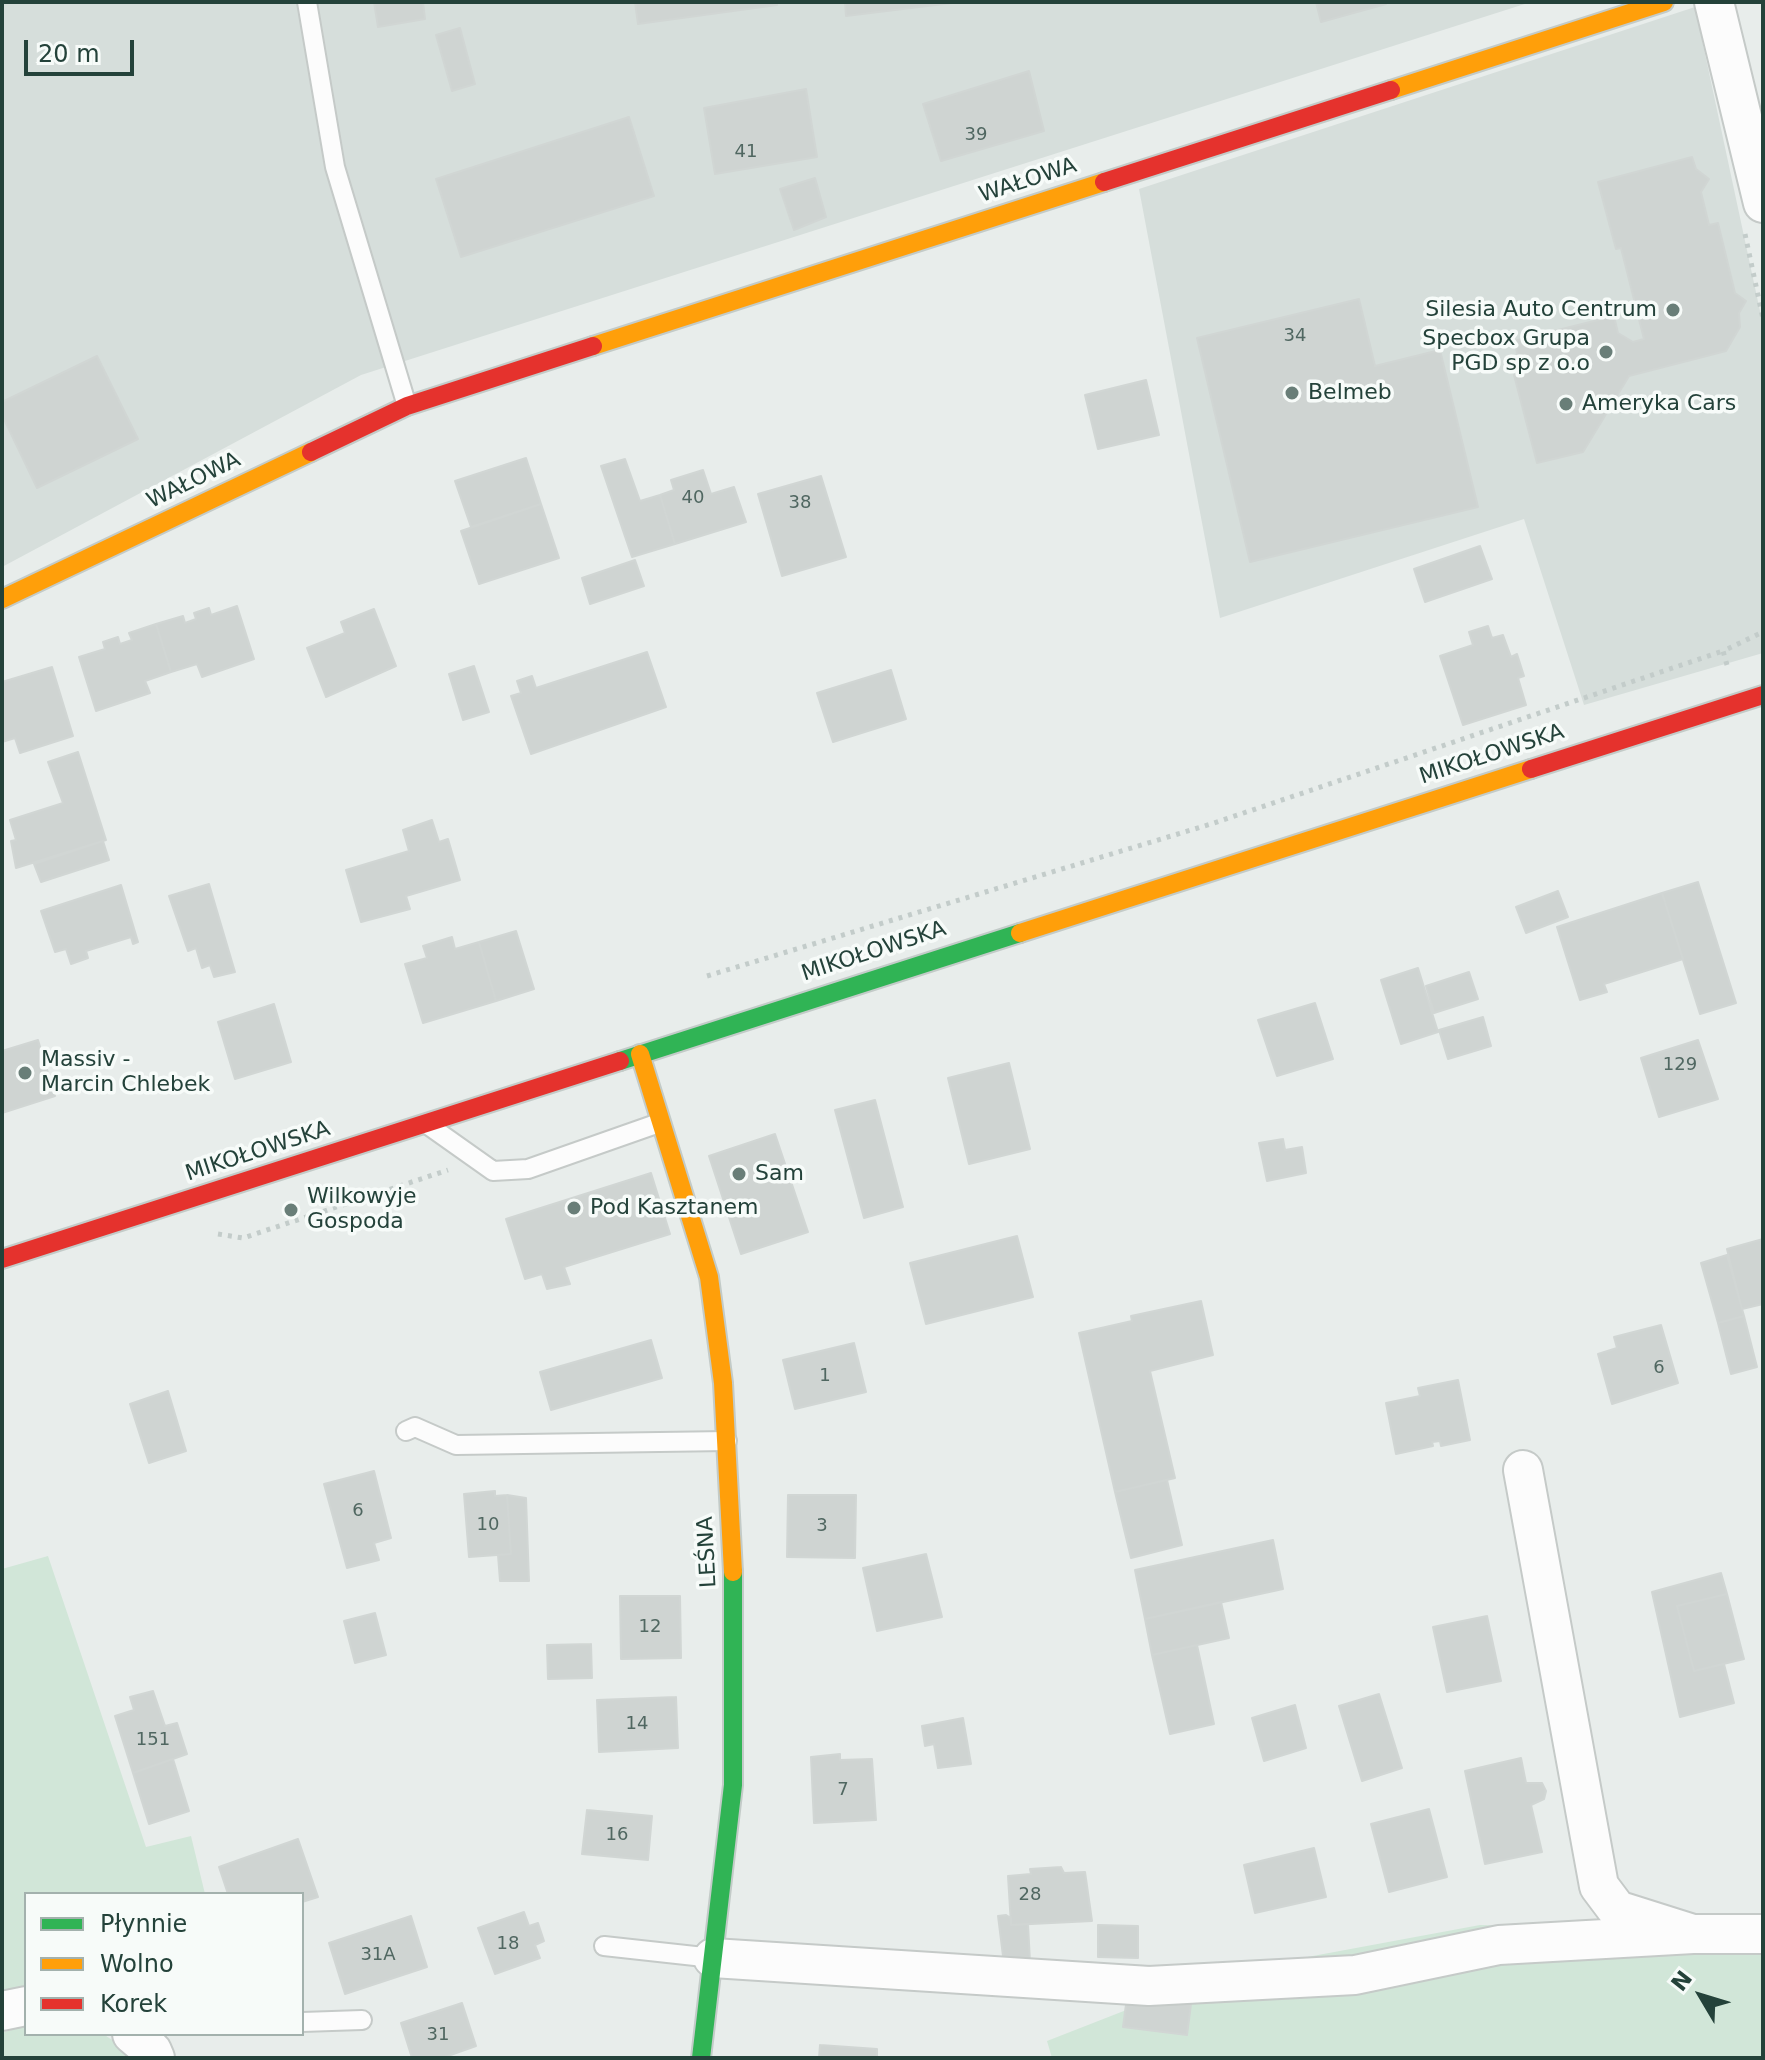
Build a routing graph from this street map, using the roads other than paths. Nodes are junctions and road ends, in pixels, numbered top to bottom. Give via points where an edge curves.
1 (307, 2) edge
2 (1664, 2) edge
3 (1714, 2) edge
4 (1763, 203) edge
5 (407, 406) junction
6 (2, 599) edge
7 (1763, 695) edge
8 (640, 1054) junction
9 (659, 1123) junction
10 (425, 1124) junction
11 (2, 1259) edge
12 (406, 1431) dead end
13 (727, 1441) junction
14 (1523, 1470) dead end
15 (1693, 1934) junction
16 (1763, 1934) edge
17 (604, 1946) dead end
18 (713, 1958) junction
19 (24, 2006) edge
20 (2, 2011) edge
21 (362, 2020) dead end
22 (304, 2022) edge
23 (701, 2058) edge

1 - 5 lane via 335,167
2 - 5 street, WAŁOWA
3 - 4 street
5 - 6 street, WAŁOWA
7 - 8 street, MIKOŁOWSKA
8 - 9 street, LEŚNA
8 - 10 street, MIKOŁOWSKA
9 - 10 lane via 528,1169 493,1171
9 - 13 street, LEŚNA via 709,1277
10 - 11 street, MIKOŁOWSKA
12 - 13 lane via 415,1427 456,1445
13 - 18 street, LEŚNA via 735,1601 733,1785
14 - 15 street via 1599,1886 1617,1910
15 - 16 street
15 - 18 street via 1499,1945 1355,1975 1149,1986
17 - 18 lane
18 - 23 street, LEŚNA
19 - 20 street
21 - 22 lane

